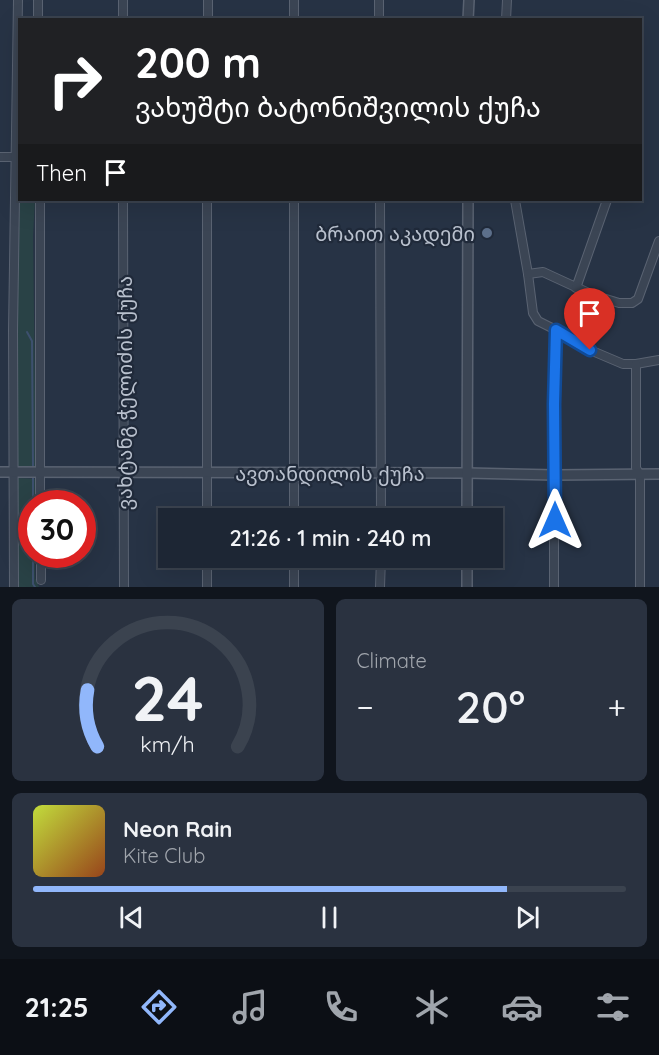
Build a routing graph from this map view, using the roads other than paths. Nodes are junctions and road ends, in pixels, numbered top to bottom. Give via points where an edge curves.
1 (18, 0) edge
2 (38, 0) edge
3 (123, 0) edge
4 (208, 0) edge
5 (294, 0) edge
6 (379, 0) edge
7 (469, 0) edge
8 (507, 0) edge
9 (38, 18) edge
10 (123, 18) edge
11 (208, 18) edge
12 (294, 18) edge
13 (379, 18) edge
14 (468, 18) edge
15 (506, 18) edge
16 (0, 157) edge
17 (18, 157) edge
18 (40, 201) edge
19 (123, 201) edge
20 (207, 201) edge
21 (294, 201) edge
22 (380, 201) edge
23 (468, 201) edge
24 (515, 201) edge
25 (607, 201) edge
26 (659, 242) edge
27 (528, 274) junction
28 (576, 288) junction
29 (556, 330) junction
30 (659, 360) edge
31 (636, 364) junction
32 (0, 472) edge
33 (15, 472) junction
34 (39, 472) junction
35 (124, 473) junction
36 (207, 473) junction
37 (294, 473) junction
38 (381, 473) junction
39 (468, 473) junction
40 (659, 474) edge
41 (555, 475) junction
42 (640, 475) junction
43 (40, 490) edge
44 (207, 508) edge
45 (294, 508) edge
46 (381, 508) edge
47 (467, 508) edge
48 (41, 568) edge
49 (207, 568) edge
50 (294, 568) edge
51 (381, 568) edge
52 (467, 568) edge
53 (41, 580) dead end
54 (14, 587) edge
55 (124, 587) edge
56 (207, 587) edge
57 (294, 587) edge
58 (380, 587) edge
59 (467, 587) edge
60 (554, 587) edge
61 (640, 587) edge

1 - 17 street
2 - 9 street
3 - 10 street
4 - 11 street
5 - 12 street
6 - 13 street
7 - 14 street
8 - 15 street
16 - 17 street
17 - 33 street via 13,331
18 - 34 street
19 - 35 street, ვახტანგ ჭელიძის ქუჩა
20 - 36 street
21 - 37 street
22 - 38 street
23 - 39 street
24 - 27 street
25 - 28 street
26 - 28 street via 638,299 632,303 619,303
27 - 28 street via 543,272
27 - 29 street via 533,313 538,321
29 - 31 street via 590,350 623,364
29 - 41 street
30 - 31 street
31 - 42 street via 636,468
32 - 33 street, ავთანდილის ქუჩა
33 - 34 street, ავთანდილის ქუჩა
33 - 54 street
34 - 35 street, ავთანდილის ქუჩა
34 - 43 street
35 - 36 street, ავთანდილის ქუჩა
35 - 55 street, ვახტანგ ჭელიძის ქუჩა
36 - 37 street, ავთანდილის ქუჩა
36 - 44 street
37 - 38 street, ავთანდილის ქუჩა
37 - 45 street
38 - 39 street, ავთანდილის ქუჩა
38 - 46 street
39 - 41 street, ავთანდილის ქუჩა
39 - 47 street
40 - 42 street, ავთანდილის ქუჩა
41 - 42 street, ავთანდილის ქუჩა
41 - 60 street
42 - 61 street
48 - 53 street
49 - 56 street
50 - 57 street
51 - 58 street
52 - 59 street

